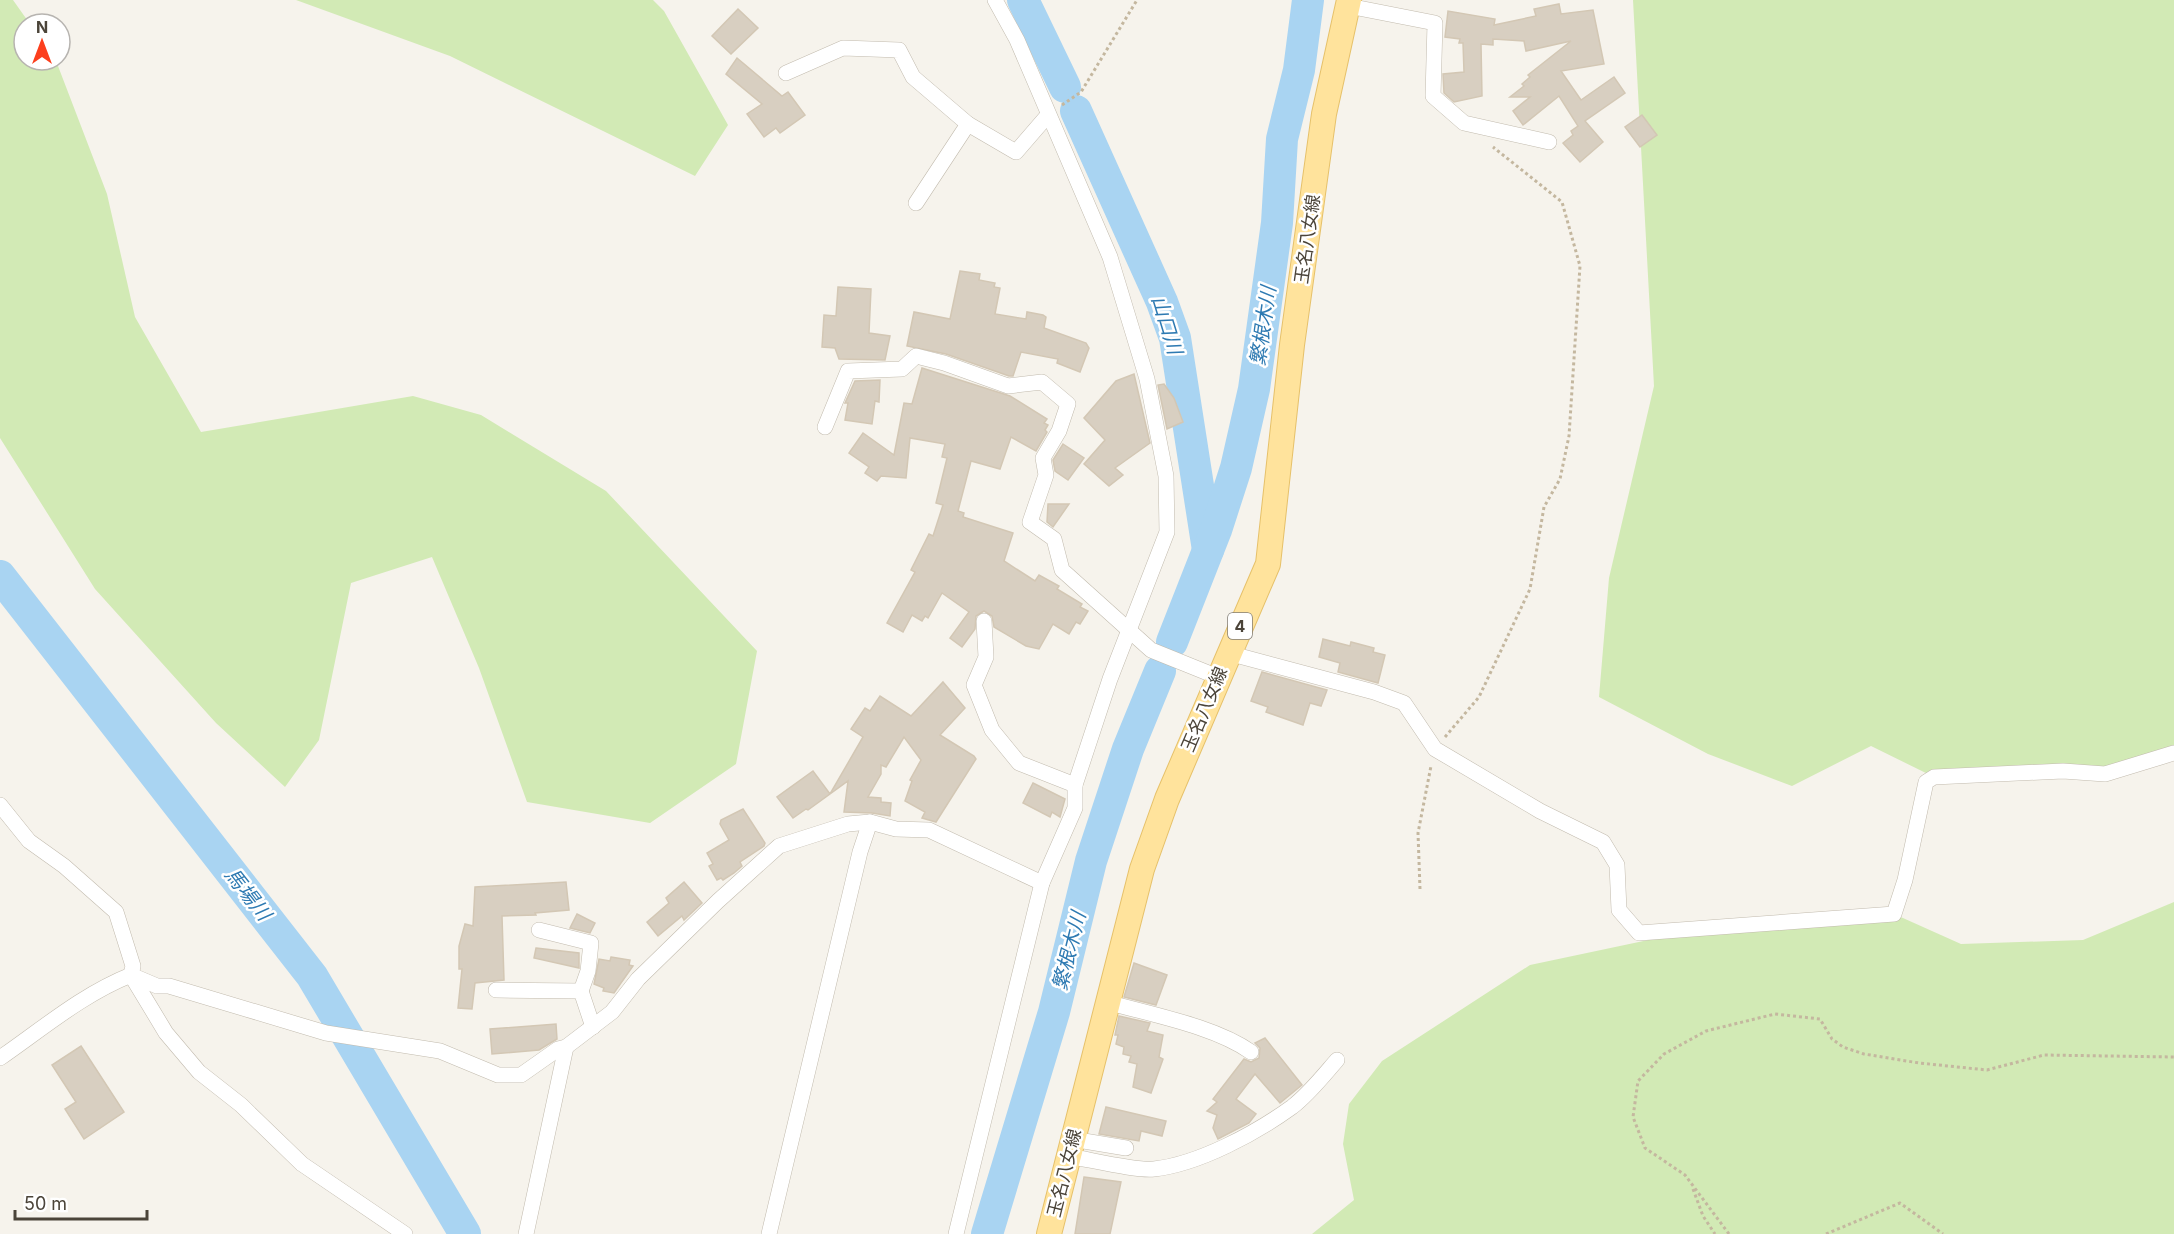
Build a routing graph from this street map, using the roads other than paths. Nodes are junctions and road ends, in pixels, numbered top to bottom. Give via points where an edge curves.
1 (995, 0) edge
2 (1348, 3) edge
3 (786, 73) dead end
4 (1048, 115) junction
5 (968, 124) junction
6 (1549, 142) dead end
7 (916, 203) dead end
8 (825, 427) dead end
9 (984, 621) dead end
10 (1129, 631) junction
11 (1228, 653) junction
12 (1218, 677) junction
13 (2174, 753) edge
14 (1074, 785) junction
15 (0, 805) edge
16 (870, 822) junction
17 (1042, 882) junction
18 (539, 930) dead end
19 (131, 975) junction
20 (496, 990) dead end
21 (581, 991) junction
22 (1107, 1002) junction
23 (593, 1027) junction
24 (566, 1047) junction
25 (1251, 1052) dead end
26 (0, 1058) edge
27 (1336, 1060) dead end
28 (1070, 1148) junction
29 (1126, 1148) dead end
30 (405, 1234) edge
31 (526, 1234) edge
32 (769, 1234) edge
33 (956, 1234) edge
34 (1049, 1234) edge

1 - 4 street via 1017,40
2 - 6 street via 1435,23 1433,96 1464,123
2 - 11 main road, 玉名八女線 / 4 via 1324,114 1292,345 1268,564
3 - 5 street via 843,48 898,50 913,77
4 - 5 street via 1016,152
4 - 10 street via 1110,257 1147,379 1166,476 1167,532
5 - 7 street
8 - 10 street via 848,371 902,369 916,356 1008,386 1042,382 1068,404 1059,431 1043,458 1046,475 1030,522 1054,539 1062,570
9 - 14 street via 986,657 974,685 992,730 1019,763
10 - 12 street via 1150,650
10 - 14 street
11 - 12 main road, 玉名八女線 / 4
11 - 13 street via 1404,703 1435,749 1540,811 1603,842 1617,865 1619,910 1639,933 1894,914 1926,782 1934,777 2063,771 2104,774
12 - 22 main road, 玉名八女線 / 4 via 1142,868
14 - 17 street via 1075,808
15 - 19 street via 29,841 116,912 133,966
16 - 17 street via 929,830
16 - 23 street via 848,824 779,846 638,979 612,1012
16 - 32 street
17 - 33 street
18 - 21 street via 591,943
19 - 24 street via 157,986 169,986 326,1033 440,1051 498,1075 521,1075
19 - 26 street via 33,1032
19 - 30 street via 166,1033 198,1072 241,1105 302,1164
20 - 21 street
21 - 23 street
22 - 25 street via 1189,1026
22 - 28 main road, 玉名八女線 / 4
23 - 24 street
24 - 31 street
27 - 28 street via 1293,1106 1187,1162 1152,1169
28 - 29 street
28 - 34 main road, 玉名八女線 / 4

